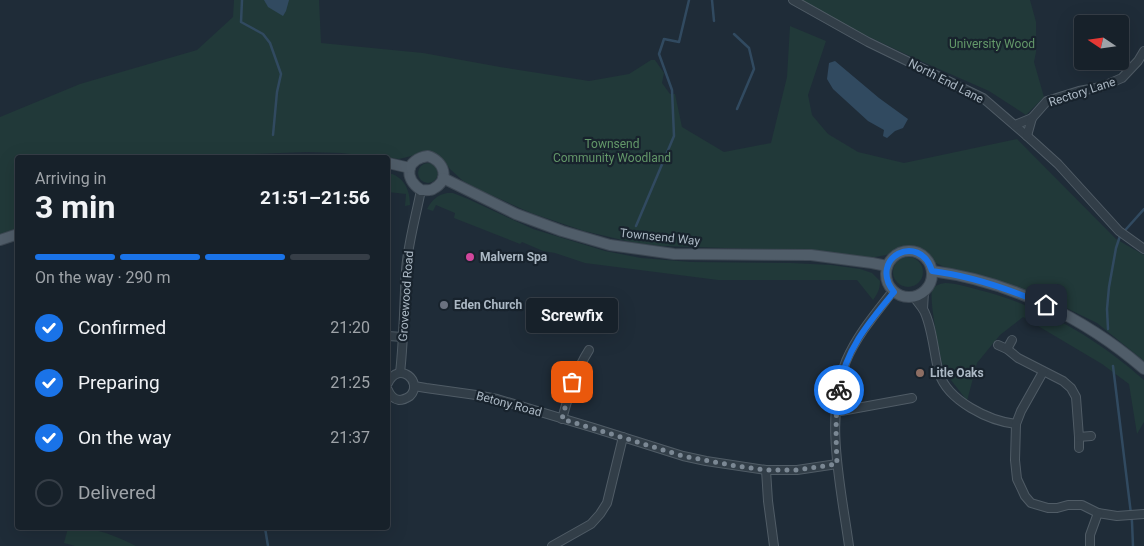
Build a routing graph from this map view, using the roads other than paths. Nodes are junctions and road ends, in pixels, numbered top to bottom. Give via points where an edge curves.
1 (793, 0) edge
2 (1144, 51) edge
3 (1032, 118) junction
4 (1015, 125) junction
5 (1028, 136) junction
6 (390, 163) edge
7 (410, 168) junction
8 (443, 178) junction
9 (421, 190) junction
10 (15, 235) edge
11 (0, 240) edge
12 (1144, 249) edge
13 (887, 266) junction
14 (932, 271) junction
15 (894, 292) junction
16 (924, 292) junction
17 (914, 297) junction
18 (923, 309) junction
19 (390, 336) edge
20 (403, 337) junction
21 (1012, 340) dead end
22 (998, 345) dead end
23 (1006, 349) junction
24 (589, 350) dead end
25 (1144, 369) edge
26 (1043, 372) junction
27 (400, 373) junction
28 (390, 378) edge
29 (414, 386) junction
30 (390, 394) edge
31 (912, 398) dead end
32 (837, 407) junction
33 (562, 419) junction
34 (1016, 424) junction
35 (1091, 436) dead end
36 (623, 437) junction
37 (1079, 437) junction
38 (1079, 448) dead end
39 (837, 464) junction
40 (766, 470) junction
41 (1098, 513) junction
42 (1144, 514) edge
43 (552, 546) edge
44 (774, 546) edge
45 (848, 546) edge
46 (1090, 546) edge

1 - 4 street, North End Lane via 868,42 983,98
2 - 3 street, Rectory Lane via 1122,78 1047,101
3 - 4 street
3 - 5 street
4 - 5 street, North End Lane
5 - 12 street, North End Lane via 1122,233
6 - 7 main road
7 - 8 main road via 420,157 435,158 441,164
7 - 9 main road via 412,182
8 - 9 main road via 435,188
8 - 13 main road, Townsend Way via 516,214 610,245 674,254 811,255
9 - 20 street, Grovewood Road via 406,268
10 - 11 main road
13 - 14 main road via 896,254 911,250 925,257
13 - 15 main road via 888,284
14 - 16 main road via 931,282
14 - 25 main road via 1010,290 1046,305 1085,326
15 - 17 main road via 903,297
15 - 32 street via 861,333 849,356 840,382
16 - 17 main road
16 - 18 street
17 - 18 street
18 - 34 street via 940,374 949,389 968,407 993,419
19 - 20 street
20 - 27 street, Grovewood Road
21 - 23 street
22 - 23 street
23 - 26 street
24 - 33 street via 572,382
26 - 34 street
26 - 37 street via 1071,388 1076,397
27 - 28 street
27 - 29 street via 407,374
29 - 30 street via 413,392 404,400 398,400
29 - 33 street, Betony Road via 497,399
31 - 32 street via 841,411
32 - 39 street
33 - 36 street, Betony Road
34 - 41 street via 1017,479 1031,503 1048,508 1082,506
35 - 37 street
36 - 40 street, Betony Road via 683,456
36 - 43 street via 607,503 600,514 590,524
37 - 38 street
39 - 40 street, Betony Road via 797,470
39 - 45 street
40 - 44 street
41 - 42 street via 1117,516
41 - 46 street via 1090,535

